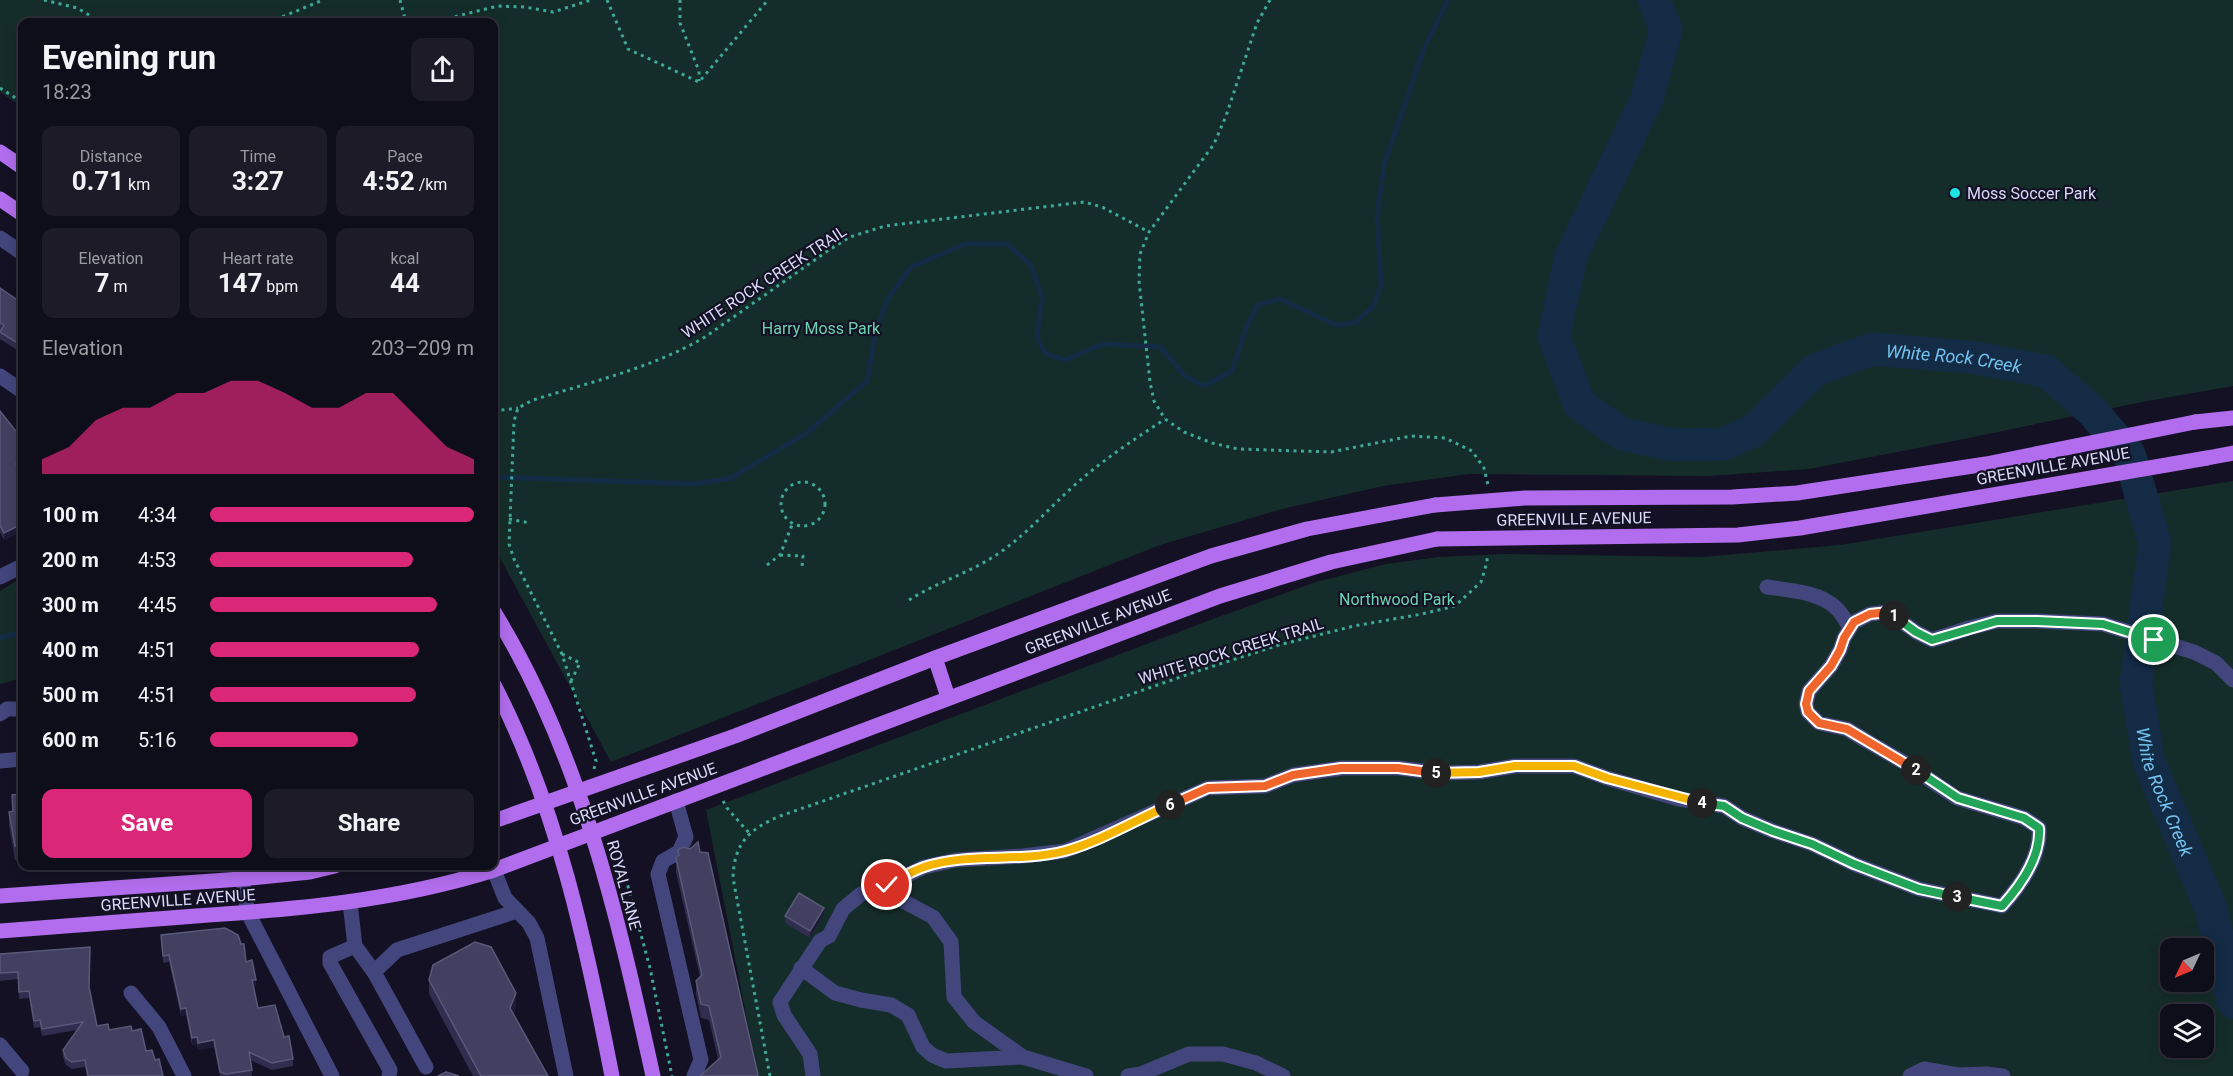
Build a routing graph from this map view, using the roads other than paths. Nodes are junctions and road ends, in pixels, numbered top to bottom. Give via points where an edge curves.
1 (0, 152) edge
2 (18, 164) edge
3 (0, 199) edge
4 (18, 211) edge
5 (0, 238) edge
6 (18, 250) edge
7 (0, 376) edge
8 (18, 388) edge
9 (2233, 418) edge
10 (2233, 453) edge
11 (18, 568) edge
12 (0, 577) edge
13 (1767, 587) dead end
14 (498, 620) edge
15 (1850, 628) junction
16 (935, 658) junction
17 (2233, 680) edge
18 (498, 693) edge
19 (948, 698) junction
20 (18, 709) edge
21 (0, 714) edge
22 (18, 759) edge
23 (0, 761) edge
24 (578, 792) junction
25 (676, 801) junction
26 (543, 805) junction
27 (498, 820) edge
28 (592, 833) junction
29 (558, 844) junction
30 (498, 868) edge
31 (318, 870) edge
32 (494, 870) joint
33 (241, 872) edge
34 (887, 885) junction
35 (0, 896) edge
36 (350, 903) junction
37 (517, 911) junction
38 (248, 913) junction
39 (0, 931) edge
40 (355, 946) junction
41 (801, 968) junction
42 (374, 972) junction
43 (131, 993) dead end
44 (0, 1045) edge
45 (1023, 1056) junction
46 (426, 1067) dead end
47 (22, 1071) dead end
48 (184, 1076) edge
49 (332, 1076) edge
50 (389, 1076) edge
51 (566, 1076) edge
52 (612, 1076) edge
53 (653, 1076) edge
54 (694, 1076) edge
55 (813, 1076) edge
56 (1086, 1076) edge
57 (1129, 1076) edge
58 (1283, 1076) edge
59 (1911, 1076) edge
60 (2004, 1076) edge

1 - 2 main road
3 - 4 main road
5 - 6 street
7 - 8 street
9 - 16 main road, GREENVILLE AVENUE, bridge via 2194,422 1986,464 1797,493 1525,498 1435,505 1250,544
10 - 19 main road, GREENVILLE AVENUE, bridge via 1800,528 1738,535 1437,539 1276,577
11 - 12 street
13 - 15 street via 1818,598 1836,608
14 - 24 main road, ROYAL LANE via 549,718
15 - 17 street via 1870,614 1888,612 1932,640 1997,621 2103,624 2193,652 2216,663
15 - 34 street via 1831,666 1809,691 1808,712 1819,723 1847,729 1958,798 2024,818 2039,828 2029,868 2002,906 1919,889 1742,818 1724,806 1679,799 1574,766 1515,766 1438,773 1341,768 1293,775 1265,786 1208,788 1065,851 956,860 924,867
16 - 19 main road
16 - 24 main road, GREENVILLE AVENUE
18 - 26 main road via 523,746
19 - 25 main road, GREENVILLE AVENUE
20 - 21 street
22 - 23 street
24 - 26 main road, GREENVILLE AVENUE
24 - 28 main road, ROYAL LANE
25 - 28 main road, GREENVILLE AVENUE
25 - 54 street via 686,837 679,852 663,861 658,874 701,1060
26 - 27 main road, GREENVILLE AVENUE
26 - 29 main road
28 - 29 main road, GREENVILLE AVENUE
28 - 53 main road, ROYAL LANE
29 - 30 main road, GREENVILLE AVENUE
29 - 52 main road via 584,940
31 - 33 main road, GREENVILLE AVENUE
32 - 36 main road, GREENVILLE AVENUE via 451,883
32 - 37 street via 505,898
33 - 35 main road, GREENVILLE AVENUE
33 - 38 street
34 - 41 street via 861,894 843,909 829,936 820,941
34 - 45 street via 903,901 933,917 951,942 954,998 974,1022
36 - 38 main road, GREENVILLE AVENUE
36 - 40 street
37 - 42 street via 397,950
37 - 51 street via 537,938
38 - 39 main road, GREENVILLE AVENUE
38 - 49 street
40 - 42 street
40 - 50 street via 330,957 330,963 390,1070
41 - 45 street via 835,993 891,1005 908,1015 923,1047 932,1055 946,1060
41 - 55 street via 780,1002 792,1029 810,1054
42 - 46 street
43 - 48 street via 159,1028
44 - 47 street
45 - 56 street
57 - 58 street via 1189,1054 1223,1054
59 - 60 street via 1924,1069 1958,1075

